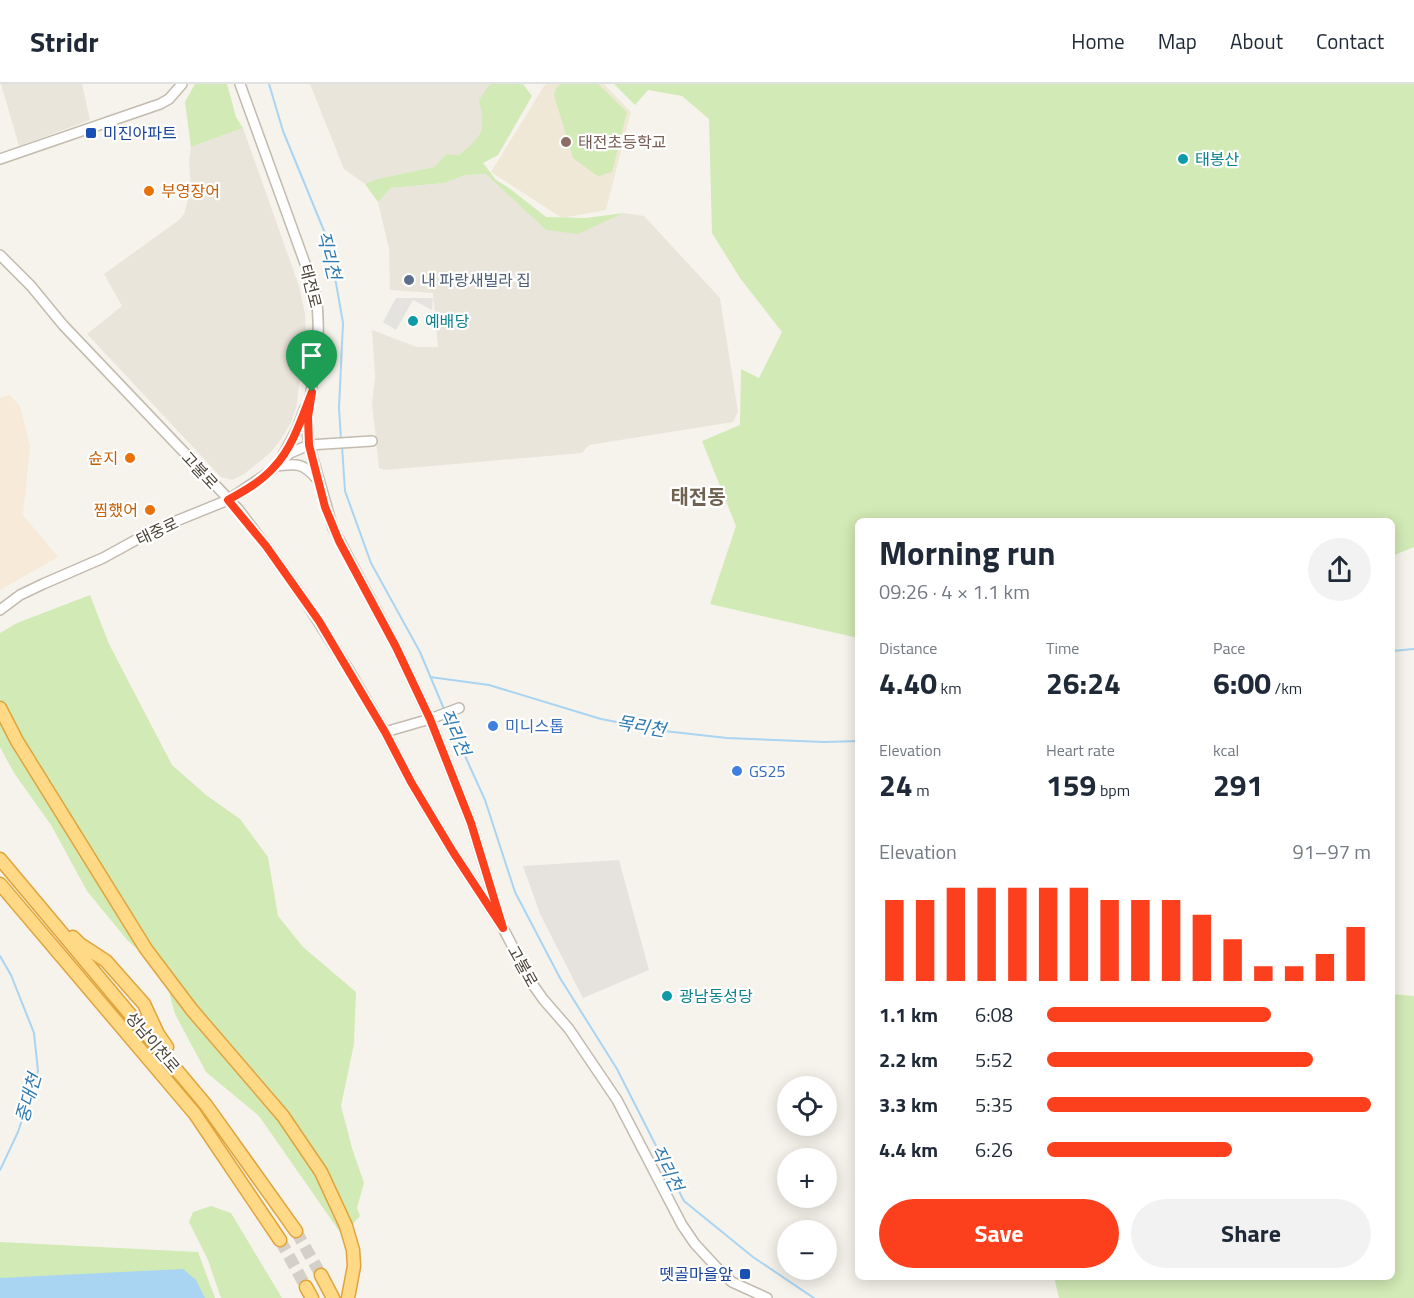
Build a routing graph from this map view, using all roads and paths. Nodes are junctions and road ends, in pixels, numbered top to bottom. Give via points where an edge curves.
1 (182, 84) edge
2 (240, 84) edge
3 (0, 159) edge
4 (0, 255) edge
5 (312, 392) junction
6 (367, 441) dead end
7 (309, 445) junction
8 (276, 466) junction
9 (318, 480) junction
10 (228, 500) junction
11 (0, 610) edge
12 (0, 708) edge
13 (459, 708) dead end
14 (433, 717) junction
15 (385, 732) junction
16 (0, 859) edge
17 (0, 884) edge
18 (25, 889) junction
19 (503, 928) junction
20 (206, 1105) junction
21 (296, 1232) tunnel mouth
22 (280, 1240) tunnel mouth
23 (321, 1275) tunnel mouth
24 (333, 1298) edge
25 (348, 1298) edge
26 (767, 1298) edge

1 - 3 street via 159,104
2 - 5 street, 태전로 via 315,291 319,340
4 - 10 street, 고불로
5 - 7 street, 태전로
5 - 8 street
6 - 7 street
7 - 8 street, 태중로 via 290,453
7 - 9 street, 태전로
8 - 9 street via 299,464
8 - 10 street, 태중로
9 - 14 street, 태전로 via 333,528
10 - 11 street, 태중로 via 154,530 20,595
10 - 15 street, 고불로 via 303,598
12 - 25 highway via 146,949 192,1010 283,1116 321,1172 350,1239 354,1258
13 - 14 street
14 - 15 street
14 - 19 street, 태전로
15 - 19 street, 고불로 via 453,852
16 - 18 highway, 성남이천로
17 - 22 highway, 성남이천로 via 195,1114
18 - 20 highway, 성남이천로
18 - 20 highway via 80,944 106,961 144,1004 158,1034
19 - 26 street, 고불로 via 531,982 569,1029 617,1100 691,1239 732,1282
20 - 21 highway, 성남이천로
23 - 24 highway

